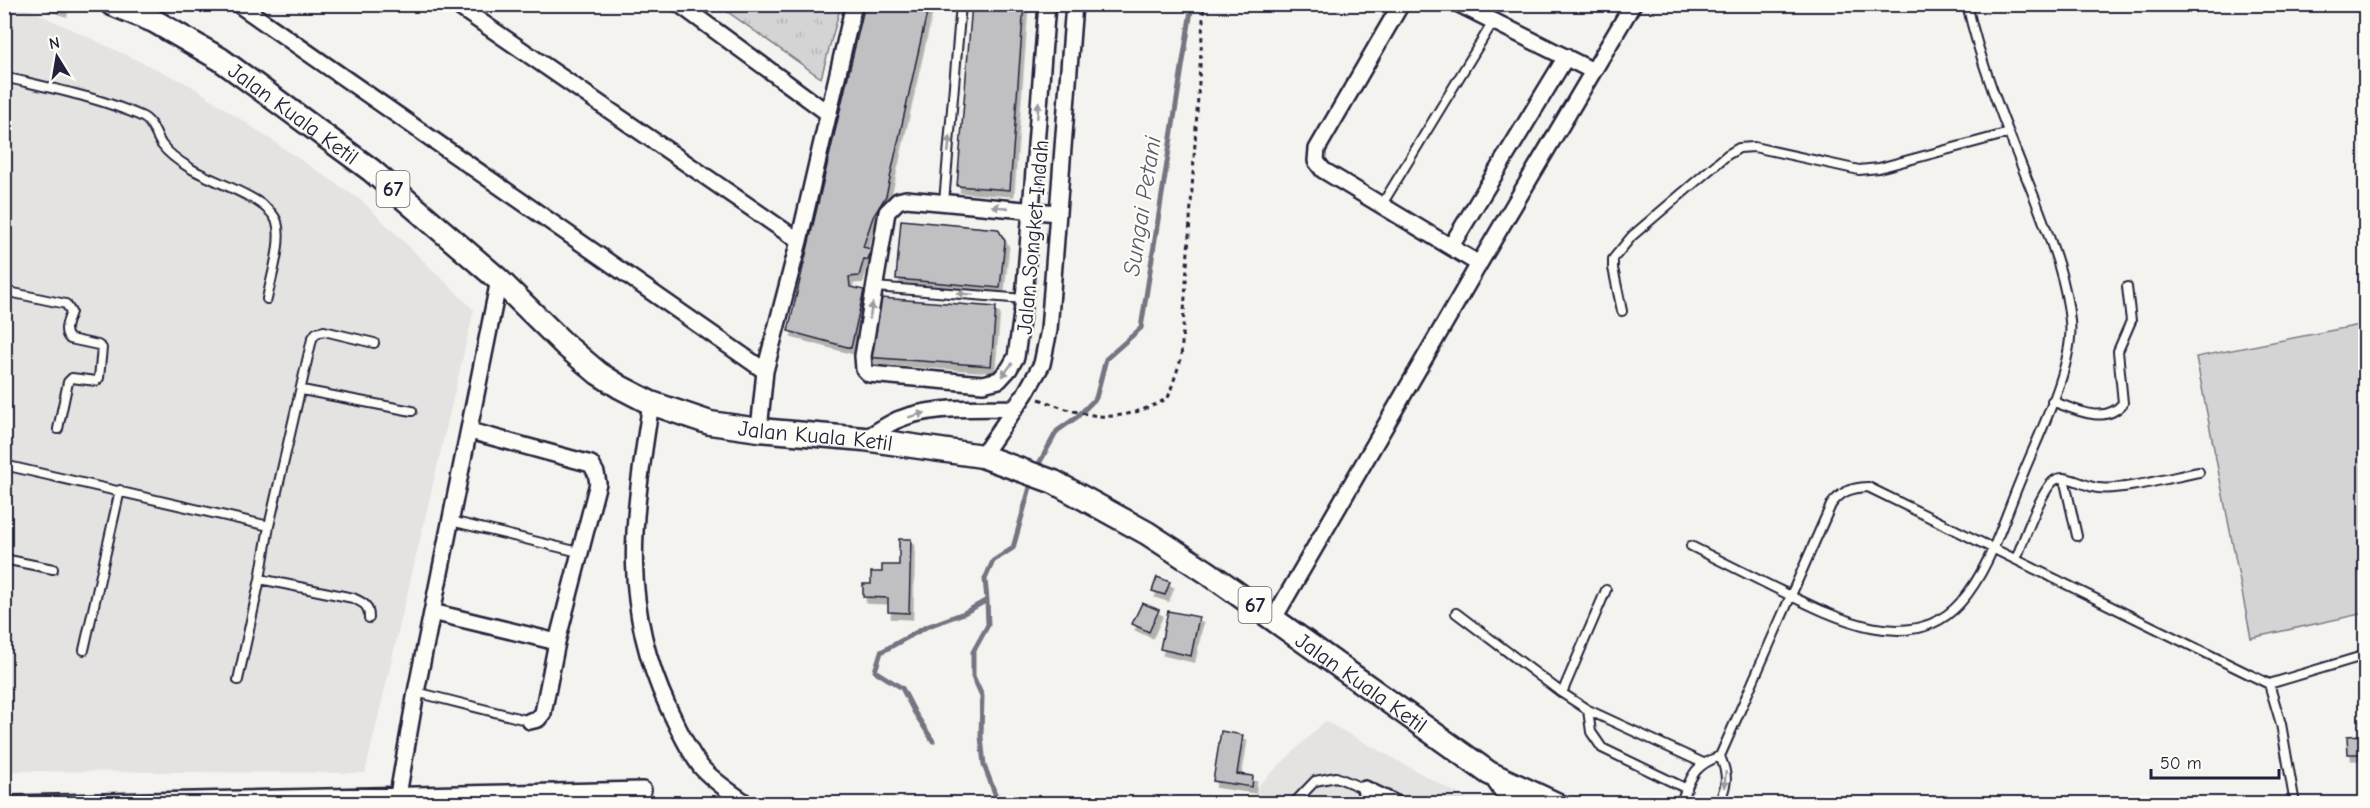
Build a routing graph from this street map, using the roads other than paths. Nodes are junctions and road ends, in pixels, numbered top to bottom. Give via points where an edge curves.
1 (112, 4) edge
2 (238, 4) edge
3 (679, 4) edge
4 (854, 4) edge
5 (961, 4) edge
6 (1047, 4) edge
7 (1074, 4) edge
8 (1401, 4) edge
9 (1459, 4) edge
10 (1633, 4) edge
11 (1967, 4) edge
12 (460, 6) edge
13 (1493, 22) junction
14 (1566, 57) junction
15 (1593, 71) junction
16 (4, 77) edge
17 (829, 114) junction
18 (2009, 133) junction
19 (944, 202) junction
20 (1381, 206) junction
21 (1030, 210) junction
22 (1057, 213) junction
23 (799, 241) junction
24 (1451, 246) junction
25 (1479, 264) junction
26 (499, 280) junction
27 (875, 287) junction
28 (2127, 287) dead end
29 (4, 291) edge
30 (267, 299) dead end
31 (1024, 299) junction
32 (1622, 312) dead end
33 (374, 343) dead end
34 (765, 371) junction
35 (302, 390) junction
36 (2052, 401) junction
37 (651, 403) junction
38 (1015, 408) junction
39 (412, 411) dead end
40 (58, 429) dead end
41 (759, 430) junction
42 (470, 431) junction
43 (864, 439) junction
44 (982, 456) junction
45 (4, 465) edge
46 (2199, 472) dead end
47 (2064, 478) junction
48 (120, 490) junction
49 (451, 521) junction
50 (269, 526) junction
51 (2077, 536) dead end
52 (1691, 546) dead end
53 (1993, 547) junction
54 (579, 552) junction
55 (4, 559) edge
56 (2016, 559) junction
57 (53, 569) dead end
58 (260, 579) junction
59 (1606, 590) dead end
60 (1790, 596) junction
61 (432, 612) junction
62 (1456, 613) dead end
63 (369, 618) dead end
64 (1274, 618) junction
65 (557, 642) junction
66 (84, 650) dead end
67 (2366, 655) edge
68 (238, 680) dead end
69 (2269, 684) junction
70 (416, 692) junction
71 (1562, 693) junction
72 (1588, 710) junction
73 (530, 721) joint
74 (1720, 756) junction
75 (1703, 763) junction
76 (1489, 773) junction
77 (1365, 789) junction
78 (1687, 789) junction
79 (643, 790) dead end
80 (398, 799) edge
81 (234, 801) edge
82 (313, 801) edge
83 (14, 804) edge
84 (747, 804) edge
85 (1293, 804) edge
86 (1358, 804) edge
87 (1396, 804) edge
88 (1511, 804) edge
89 (1556, 804) edge
90 (1680, 804) edge
91 (1719, 804) edge
92 (2295, 804) edge

1 - 26 main road, Jalan Kuala Ketil / 67 via 154,21 220,59 371,170
2 - 34 street
3 - 17 street
4 - 17 street
19 -> 5 lane
21 -> 6 street
7 - 22 street, Jalan Songket Indah
8 - 20 street via 1317,149 1316,161 1323,170
9 - 13 street
10 - 15 street
11 - 18 lane
12 - 23 street
13 - 14 street
13 - 20 lane
14 - 15 street
14 - 24 street
15 - 25 street
16 - 30 lane via 143,116 162,146 181,163 270,209 279,238
17 - 23 street
18 - 32 lane via 1859,170 1754,147 1739,148 1632,236 1613,258
18 - 36 lane via 2058,260 2070,321 2069,350
21 -> 19 street
19 - 27 street via 906,199 892,205 887,212
20 - 24 street
21 - 22 street
21 - 31 street
22 - 38 street, Jalan Songket Indah via 1049,330 1042,364
23 - 34 street
24 - 25 street
25 - 64 street
26 - 37 main road, Jalan Kuala Ketil / 67 via 598,373
26 - 42 street
31 -> 27 lane
31 -> 27 street via 1016,357 999,380 983,384 868,374 863,356
28 - 36 lane via 2131,321 2118,351 2123,403 2117,410 2097,415
29 - 40 lane via 66,304 71,312 67,336 102,348 99,378 96,381 77,377 68,382
33 - 35 lane via 324,331 316,333
34 - 41 street
35 - 39 lane
35 - 50 lane
36 - 53 lane
37 - 41 main road, Jalan Kuala Ketil / 67 via 710,423
37 - 84 street via 634,530 636,600 644,645 684,741 702,768
43 -> 38 street via 897,420 925,412
38 - 44 street, Jalan Songket Indah
41 - 43 main road, Jalan Kuala Ketil / 67
42 - 49 street
42 - 54 street via 591,464 598,483
43 - 44 main road, Jalan Kuala Ketil / 67
44 - 64 main road, Jalan Kuala Ketil / 67 via 1054,482 1147,533
45 - 48 lane
46 - 47 lane via 2110,488
47 - 51 lane
47 - 56 lane via 2056,479 2043,495
48 - 50 lane
48 - 66 lane
49 - 54 lane
49 - 61 street
50 - 58 lane
52 - 60 lane
53 - 56 lane
53 - 60 lane via 1960,603 1929,625 1899,631 1850,624
53 - 60 lane via 1868,487 1852,488 1838,495 1831,505
54 - 65 street
55 - 57 lane
56 - 69 lane
58 - 63 lane via 353,598 365,603
58 - 68 lane
59 - 71 lane
60 - 74 lane
61 - 65 street
61 - 70 street
62 - 71 lane
64 - 76 main road, Jalan Kuala Ketil / 67
65 - 73 street via 543,713
67 - 69 lane
69 - 92 lane via 2281,724
70 - 73 lane
70 - 80 street
71 - 72 lane
72 - 75 lane
72 - 78 lane via 1591,732 1602,748
74 - 75 lane
74 -> 91 lane via 1727,782
75 - 78 lane via 1694,771
76 - 88 street
76 - 89 main road, Jalan Kuala Ketil / 67
77 - 85 lane via 1336,777 1315,781
77 - 86 lane
77 - 87 street
78 - 90 lane
79 - 80 street
80 - 82 street
81 - 82 street
81 - 83 street

